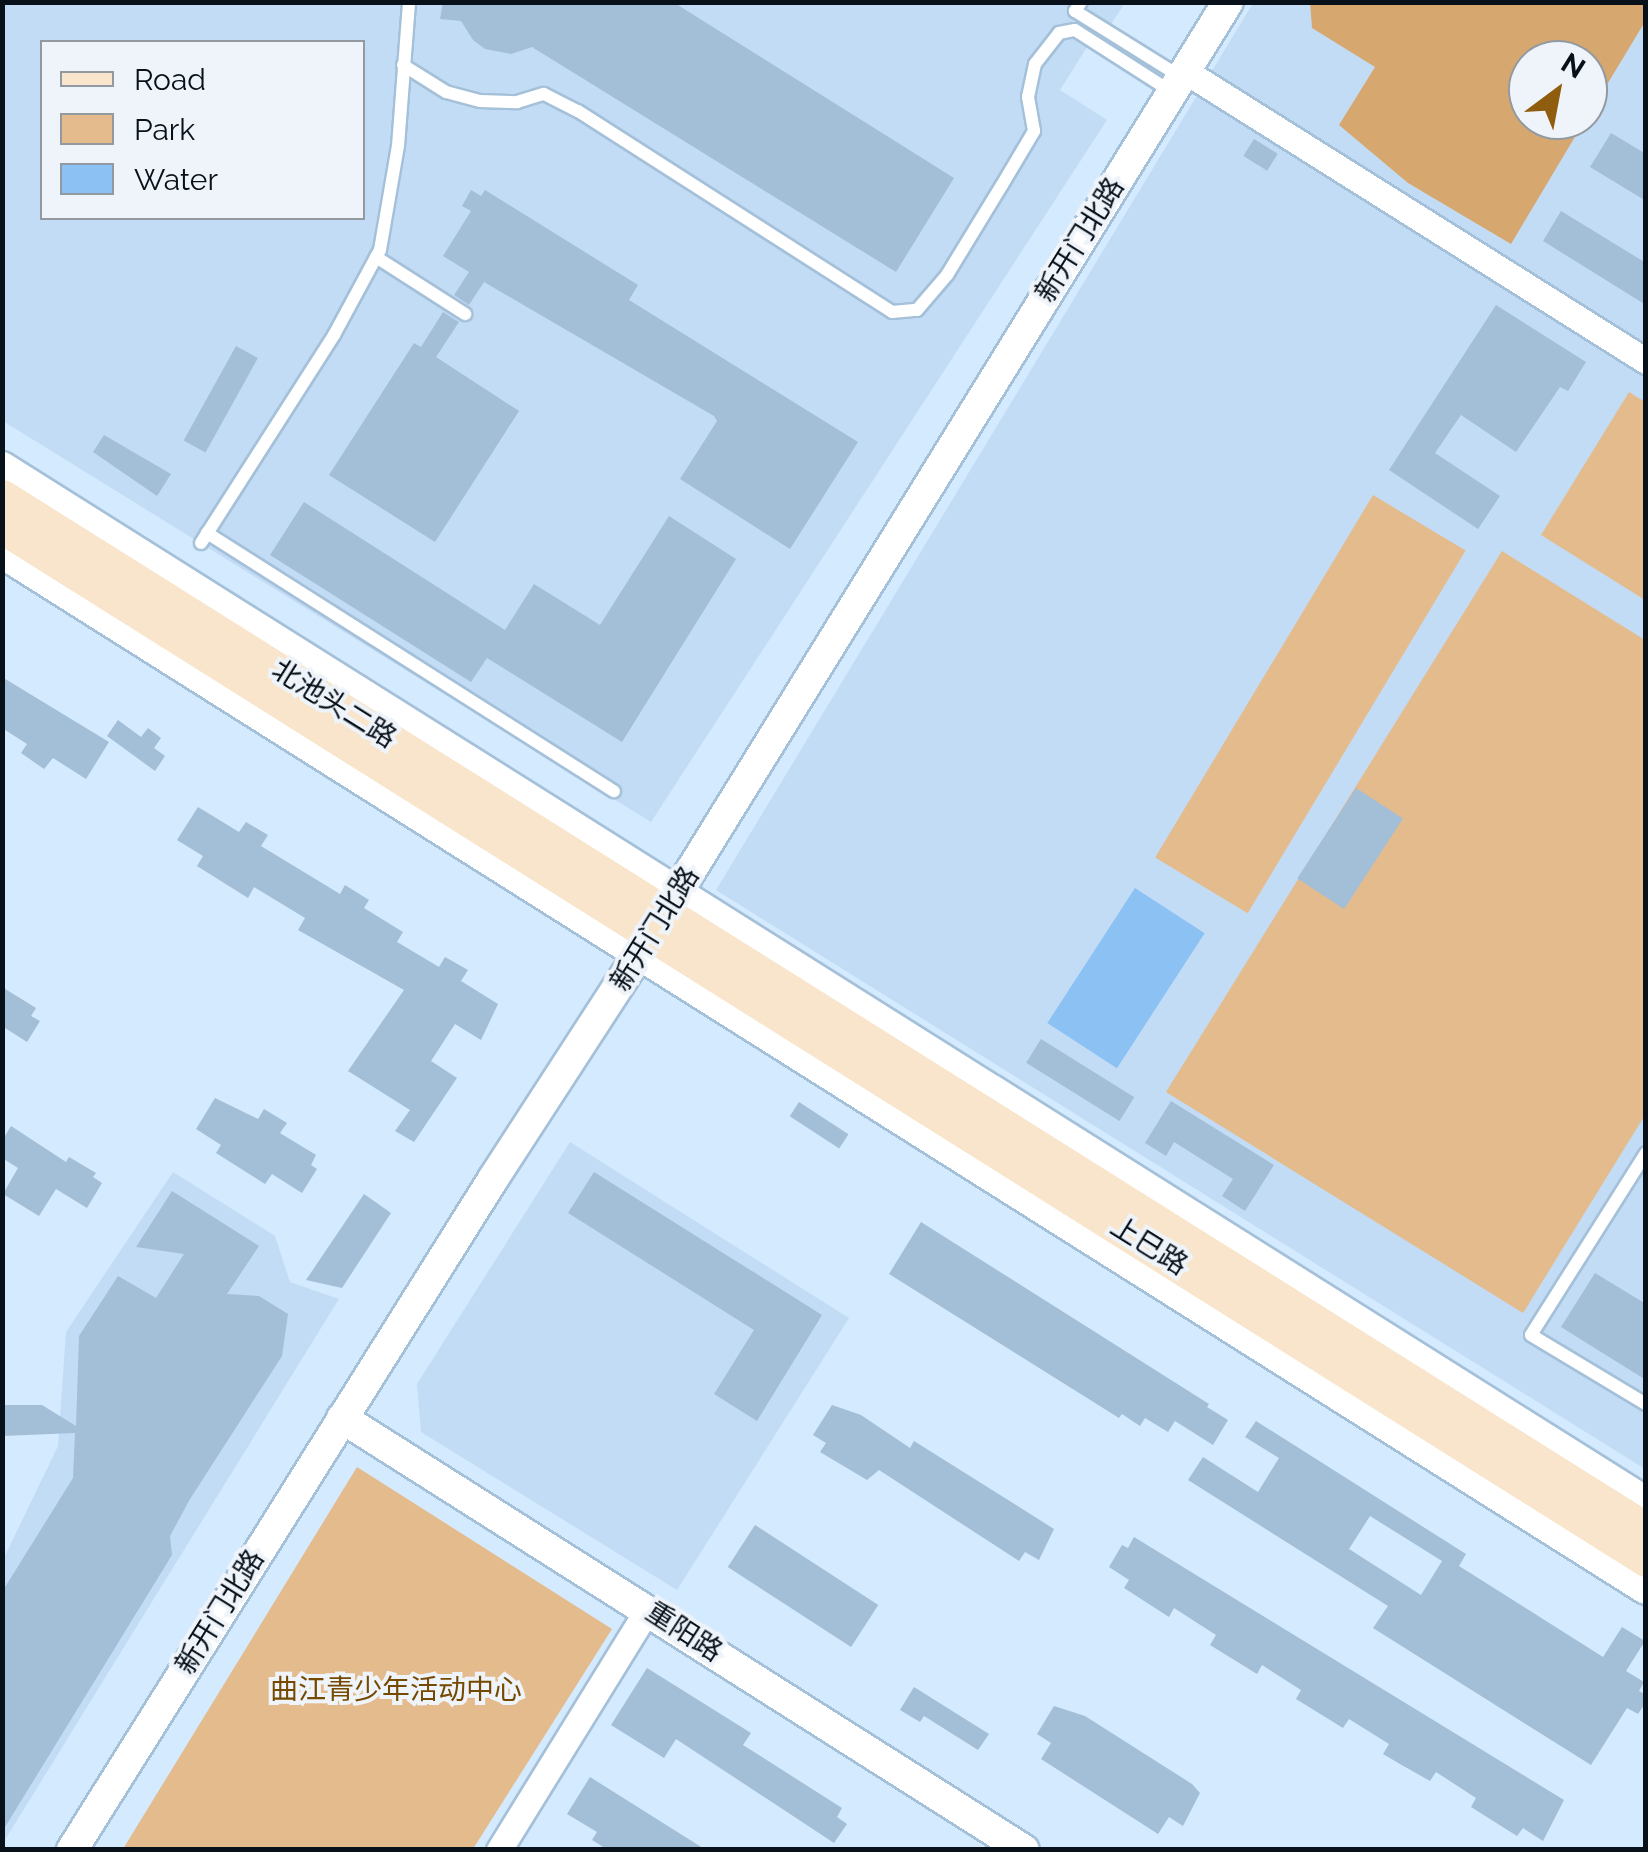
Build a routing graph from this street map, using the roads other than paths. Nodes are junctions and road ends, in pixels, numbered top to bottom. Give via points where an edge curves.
1 (409, 2) edge
2 (1081, 2) edge
3 (1228, 2) edge
4 (403, 65) junction
5 (1179, 80) junction
6 (376, 257) junction
7 (465, 314) dead end
8 (1646, 361) edge
9 (2, 468) edge
10 (2, 496) edge
11 (2, 526) edge
12 (2, 553) edge
13 (614, 791) dead end
14 (659, 923) junction
15 (1646, 1153) edge
16 (1646, 1404) edge
17 (342, 1418) junction
18 (1646, 1502) edge
19 (1646, 1530) edge
20 (1646, 1559) edge
21 (1646, 1588) edge
22 (648, 1609) junction
23 (72, 1850) edge
24 (498, 1850) edge
25 (1024, 1850) edge

1 - 4 lane
2 - 5 lane via 1076,11
3 - 5 street, 新开门北路
4 - 5 lane via 446,92 480,101 517,102 544,94 578,111 892,312 916,310 947,275 1002,185 1034,131 1028,96 1035,64 1059,33 1075,30
4 - 6 lane via 398,146
5 - 8 street
5 - 14 street, 新开门北路
6 - 7 lane
6 - 13 lane via 334,336 204,538
9 - 14 street
10 - 14 main road, 北池头二路
11 - 14 main road, 北池头二路
12 - 14 street
14 - 17 street, 新开门北路
14 - 18 street
14 - 19 main road, 上巳路
14 - 20 main road, 上巳路
14 - 21 street
15 - 16 lane via 1531,1334
17 - 22 street, 重阳路
17 - 23 street, 新开门北路
22 - 24 street
22 - 25 street, 重阳路

